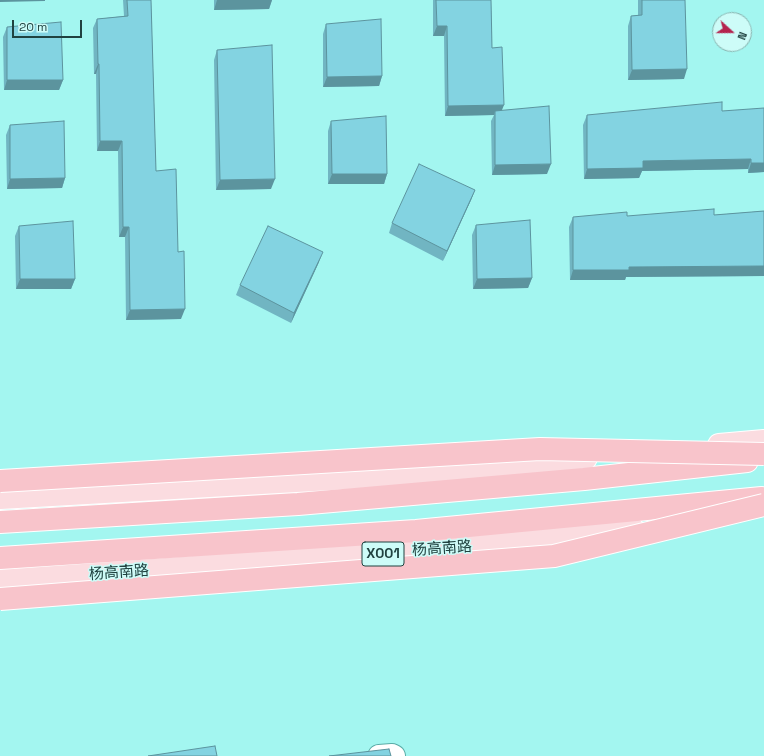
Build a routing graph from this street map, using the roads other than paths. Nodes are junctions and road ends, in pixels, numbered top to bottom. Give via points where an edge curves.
1 (764, 441) edge
2 (764, 454) edge
3 (764, 459) edge
4 (0, 481) edge
5 (0, 498) edge
6 (764, 498) edge
7 (764, 505) edge
8 (764, 515) edge
9 (0, 522) edge
10 (0, 558) edge
11 (0, 581) edge
12 (0, 599) edge
13 (378, 756) edge
14 (394, 756) edge

1 - 5 main road via 400,474
2 - 4 highway, bridge via 540,449
3 - 9 highway via 584,479 298,504
6 - 10 highway, 杨高南路 / X001 via 416,531
7 - 12 highway, bridge via 554,556
8 - 11 main road, 杨高南路 / X001 via 483,546
13 - 14 lane

